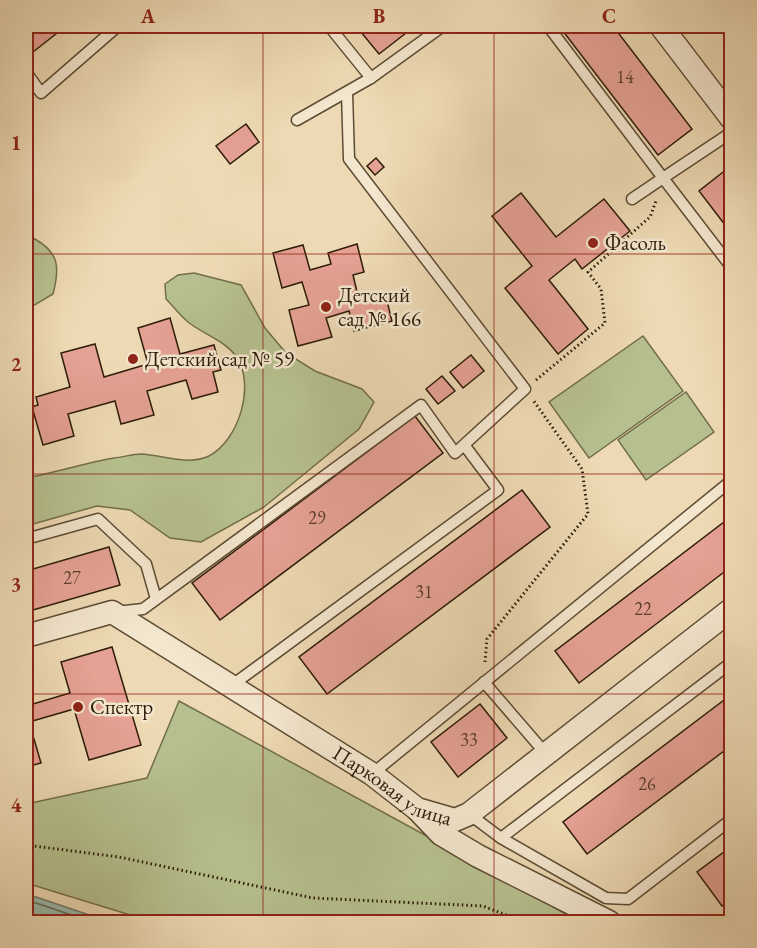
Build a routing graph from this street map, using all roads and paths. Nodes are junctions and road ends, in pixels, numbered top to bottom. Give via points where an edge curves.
1 (118, 26) edge
2 (328, 26) edge
3 (443, 26) edge
4 (548, 26) edge
5 (661, 26) edge
6 (26, 72) edge
7 (371, 78) junction
8 (347, 93) junction
9 (732, 119) edge
10 (297, 120) dead end
11 (732, 132) edge
12 (663, 178) junction
13 (632, 200) dead end
14 (732, 268) edge
15 (525, 389) junction
16 (465, 446) junction
17 (732, 480) edge
18 (26, 539) edge
19 (156, 599) junction
20 (732, 609) edge
21 (112, 612) junction
22 (26, 636) edge
23 (732, 662) edge
24 (484, 682) junction
25 (231, 686) junction
26 (546, 754) junction
27 (372, 774) junction
28 (417, 809) junction
29 (469, 814) junction
30 (732, 819) edge
31 (501, 838) junction
32 (26, 845) edge
33 (524, 922) edge
34 (609, 922) edge

1 - 6 lane via 41,93
2 - 7 lane
3 - 7 lane
4 - 12 lane
5 - 9 street
7 - 8 lane
8 - 10 lane
8 - 15 lane via 349,159
11 - 12 lane
12 - 13 lane
12 - 14 lane
12 - 15 path via 650,217 588,272 601,288 605,323
15 - 16 lane
15 - 24 path via 582,469 588,514 487,639
16 - 19 lane via 455,453 421,405
16 - 25 lane via 498,490
17 - 24 lane
18 - 19 lane via 98,519 146,564
19 - 21 lane via 143,609
20 - 26 street, Парковая улица
21 - 22 street
21 - 25 street, Парковая улица
23 - 31 lane
24 - 26 lane
24 - 27 lane
25 - 27 street, Парковая улица
26 - 29 street, Парковая улица
27 - 28 street, Парковая улица
28 - 29 street, Парковая улица via 455,820
28 - 34 street via 441,834
29 - 31 lane
30 - 31 lane via 628,899 606,898
32 - 33 path via 119,857 313,898 483,906

